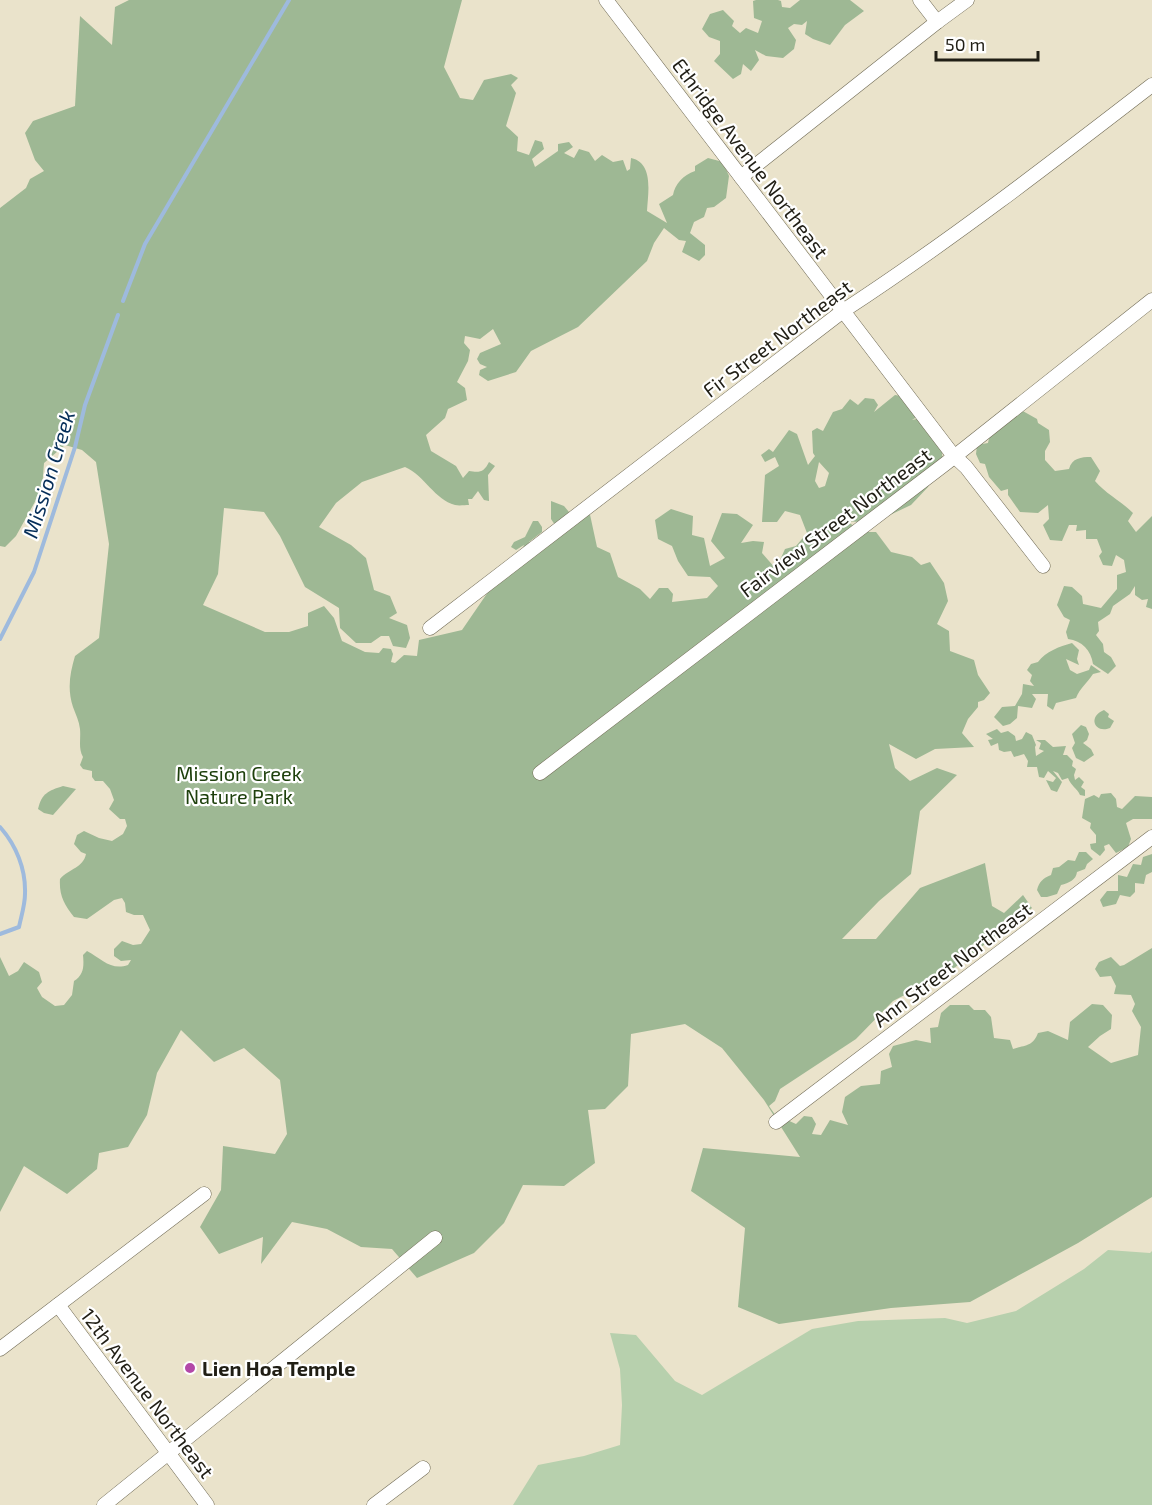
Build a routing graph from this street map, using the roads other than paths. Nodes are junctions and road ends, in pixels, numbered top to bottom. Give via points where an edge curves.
1 (606, 0) edge
2 (920, 0) edge
3 (967, 0) edge
4 (937, 22) junction
5 (1152, 85) edge
6 (741, 177) junction
7 (1152, 300) edge
8 (843, 311) junction
9 (953, 455) junction
10 (1043, 566) dead end
11 (430, 628) dead end
12 (540, 773) dead end
13 (1152, 837) edge
14 (776, 1122) dead end
15 (204, 1194) dead end
16 (435, 1238) dead end
17 (58, 1305) junction
18 (0, 1349) edge
19 (169, 1453) junction
20 (423, 1468) dead end
21 (104, 1505) edge
22 (207, 1505) edge
23 (374, 1505) edge

1 - 6 street, Ethridge Avenue Northeast
2 - 4 street
3 - 4 street
4 - 6 street
5 - 8 street, Fir Street Northeast via 1051,163
6 - 8 street, Ethridge Avenue Northeast
7 - 9 street, Fairview Street Northeast
8 - 9 street, Ethridge Avenue Northeast
8 - 11 street, Fir Street Northeast
9 - 10 street, Ethridge Avenue Northeast
9 - 12 street, Fairview Street Northeast
13 - 14 street, Ann Street Northeast
15 - 17 street
16 - 19 street
17 - 18 street
17 - 19 street, 12th Avenue Northeast
19 - 21 street
19 - 22 street, 12th Avenue Northeast
20 - 23 street

